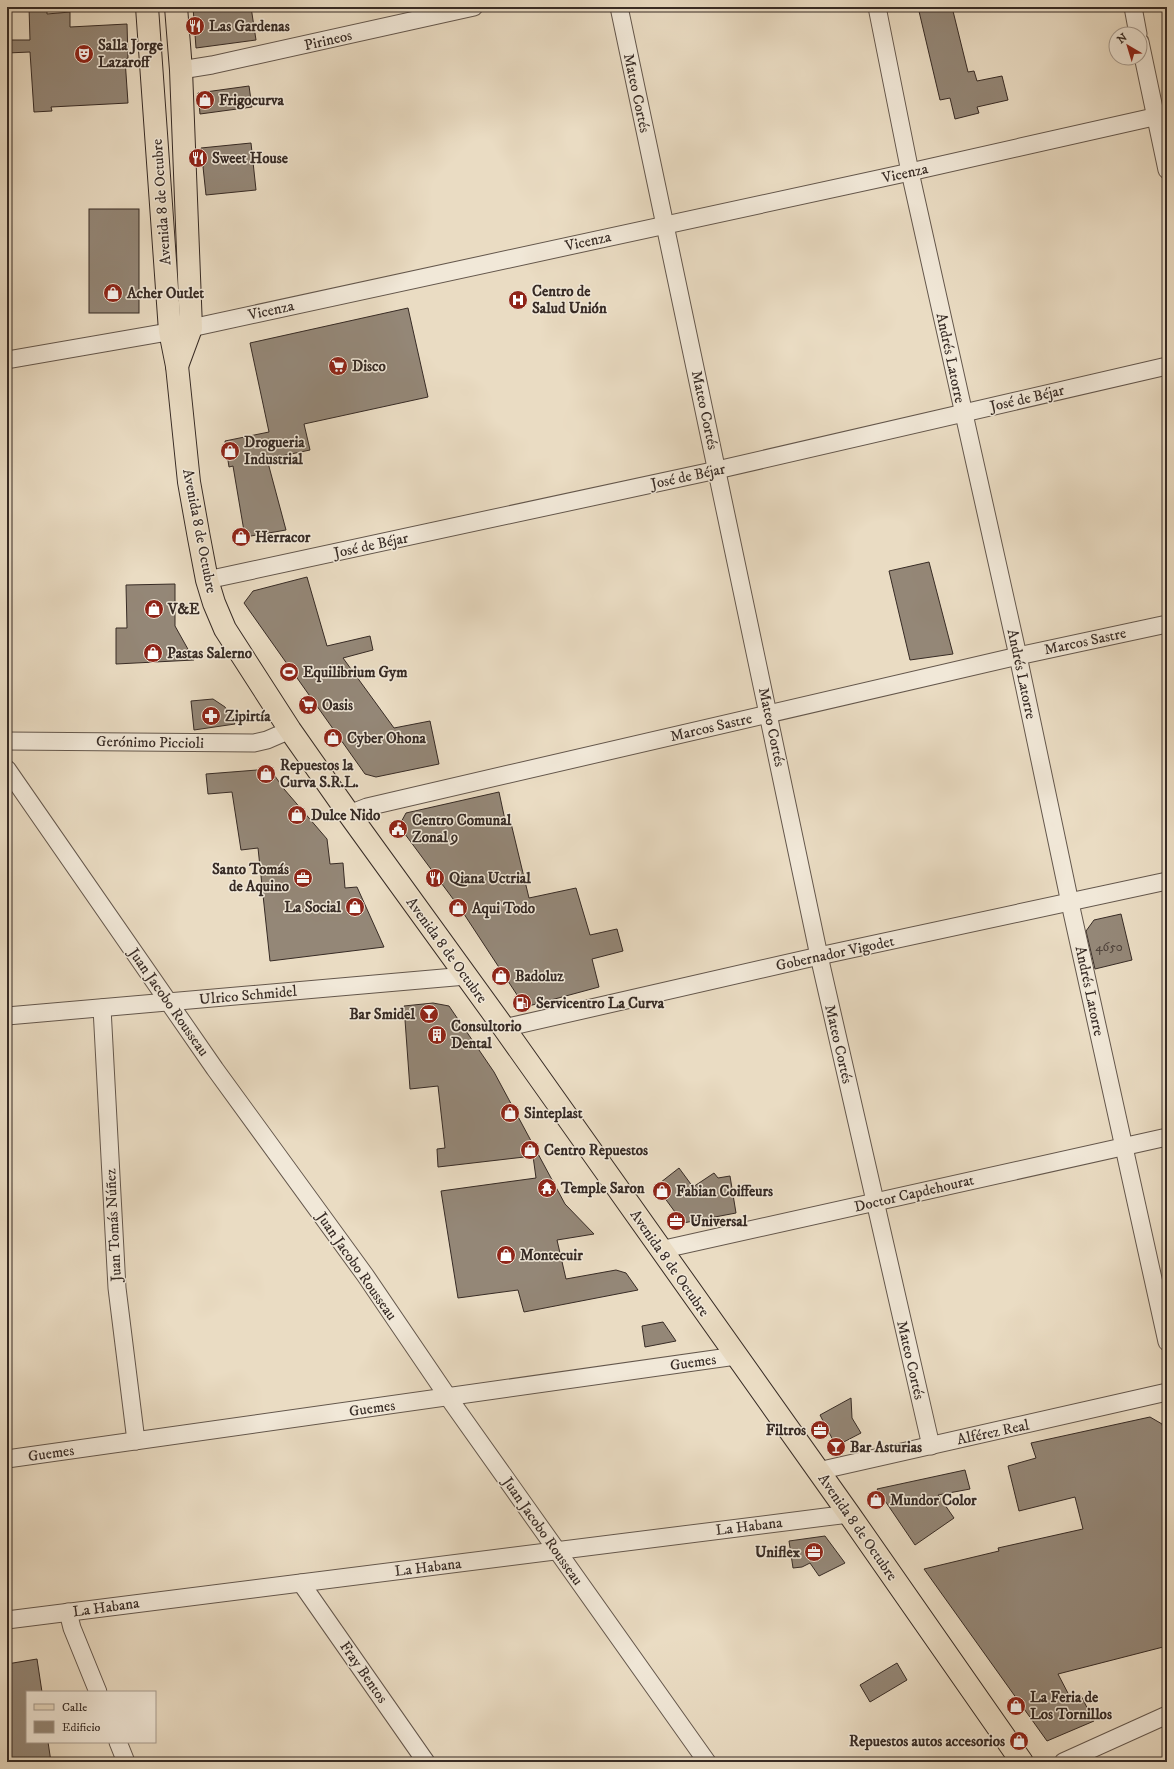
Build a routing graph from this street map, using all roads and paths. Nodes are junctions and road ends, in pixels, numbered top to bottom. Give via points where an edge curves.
1 (147, 7) edge
2 (176, 7) edge
3 (474, 7) edge
4 (619, 7) edge
5 (877, 7) edge
6 (1133, 7) edge
7 (1137, 26) edge
8 (1147, 66) edge
9 (181, 70) junction
10 (1161, 115) edge
11 (1167, 170) edge
12 (910, 172) junction
13 (665, 224) junction
14 (191, 328) junction
15 (170, 331) junction
16 (7, 360) edge
17 (177, 366) junction
18 (1167, 366) edge
19 (963, 413) junction
20 (717, 470) junction
21 (207, 580) junction
22 (1167, 624) edge
23 (1018, 656) junction
24 (769, 714) junction
25 (290, 730) junction
26 (7, 741) edge
27 (7, 769) edge
28 (349, 814) junction
29 (1167, 881) edge
30 (1070, 903) junction
31 (819, 956) junction
32 (466, 976) junction
33 (168, 1002) junction
34 (102, 1008) junction
35 (7, 1016) edge
36 (504, 1028) junction
37 (1167, 1137) edge
38 (1124, 1146) junction
39 (874, 1202) junction
40 (660, 1250) junction
41 (1167, 1342) edge
42 (736, 1356) junction
43 (1167, 1392) edge
44 (448, 1397) junction
45 (136, 1441) junction
46 (930, 1446) junction
47 (7, 1459) edge
48 (818, 1471) junction
49 (849, 1514) junction
50 (557, 1550) junction
51 (301, 1583) junction
52 (68, 1612) junction
53 (7, 1620) edge
54 (98, 1691) edge
55 (1167, 1715) edge
56 (118, 1743) edge
57 (126, 1762) edge
58 (426, 1762) edge
59 (707, 1762) edge
60 (1022, 1762) edge
61 (1063, 1762) edge

1 - 15 main road, Avenida 8 de Octubre
2 - 9 main road, Avenida 8 de Octubre
3 - 9 street, Pirineos
4 - 13 street, Mateo Cortés
5 - 12 street, Andrés Latorre
6 - 7 street
8 - 10 street
9 - 14 main road, Avenida 8 de Octubre
10 - 11 street
10 - 12 street, Vicenza
12 - 13 street, Vicenza
12 - 19 street, Andrés Latorre
13 - 14 street, Vicenza
13 - 20 street, Mateo Cortés
14 - 15 street, Vicenza
14 - 17 main road, Avenida 8 de Octubre
15 - 16 street, Vicenza
15 - 17 main road, Avenida 8 de Octubre
17 - 21 main road, Avenida 8 de Octubre via 189,482
18 - 19 street, José de Béjar
19 - 20 street, José de Béjar
19 - 23 street, Andrés Latorre
20 - 21 street, José de Béjar
20 - 24 street, Mateo Cortés
21 - 25 main road, Avenida 8 de Octubre via 225,629
22 - 23 street, Marcos Sastre
23 - 24 street, Marcos Sastre
23 - 30 street, Andrés Latorre
24 - 28 street, Marcos Sastre via 367,807
24 - 31 street, Mateo Cortés
25 - 26 street, Gerónimo Piccioli via 254,743
25 - 28 main road, Avenida 8 de Octubre
27 - 33 street, Juan Jacobo Rousseau
28 - 32 main road, Avenida 8 de Octubre
29 - 30 street, Gobernador Vigodet
30 - 31 street, Gobernador Vigodet
30 - 38 street, Andrés Latorre
31 - 36 street, Gobernador Vigodet
31 - 39 street, Mateo Cortés
32 - 33 street, Ulrico Schmidel
32 - 36 main road, Avenida 8 de Octubre
33 - 34 street, Ulrico Schmidel
33 - 44 street, Juan Jacobo Rousseau via 365,1275
34 - 35 street, Ulrico Schmidel
34 - 45 street, Juan Tomás Núñez via 117,1288
36 - 40 main road, Avenida 8 de Octubre
37 - 38 street, Doctor Capdehourat
38 - 39 street, Doctor Capdehourat
38 - 41 street, Andrés Latorre
39 - 40 street, Doctor Capdehourat
39 - 46 street, Mateo Cortés
40 - 42 main road, Avenida 8 de Octubre
42 - 44 street, Guemes
42 - 48 main road, Avenida 8 de Octubre
43 - 46 street, Alférez Real
44 - 45 street, Guemes
44 - 50 street, Juan Jacobo Rousseau
45 - 47 street, Guemes
46 - 48 street, Alférez Real
48 - 49 main road, Avenida 8 de Octubre
49 - 50 street, La Habana
49 - 60 main road, Avenida 8 de Octubre
50 - 51 street, La Habana
50 - 59 street, Juan Jacobo Rousseau
51 - 52 street, La Habana
51 - 58 street, Fray Bentos
52 - 53 street, La Habana
52 - 54 street
55 - 61 street
56 - 57 street

